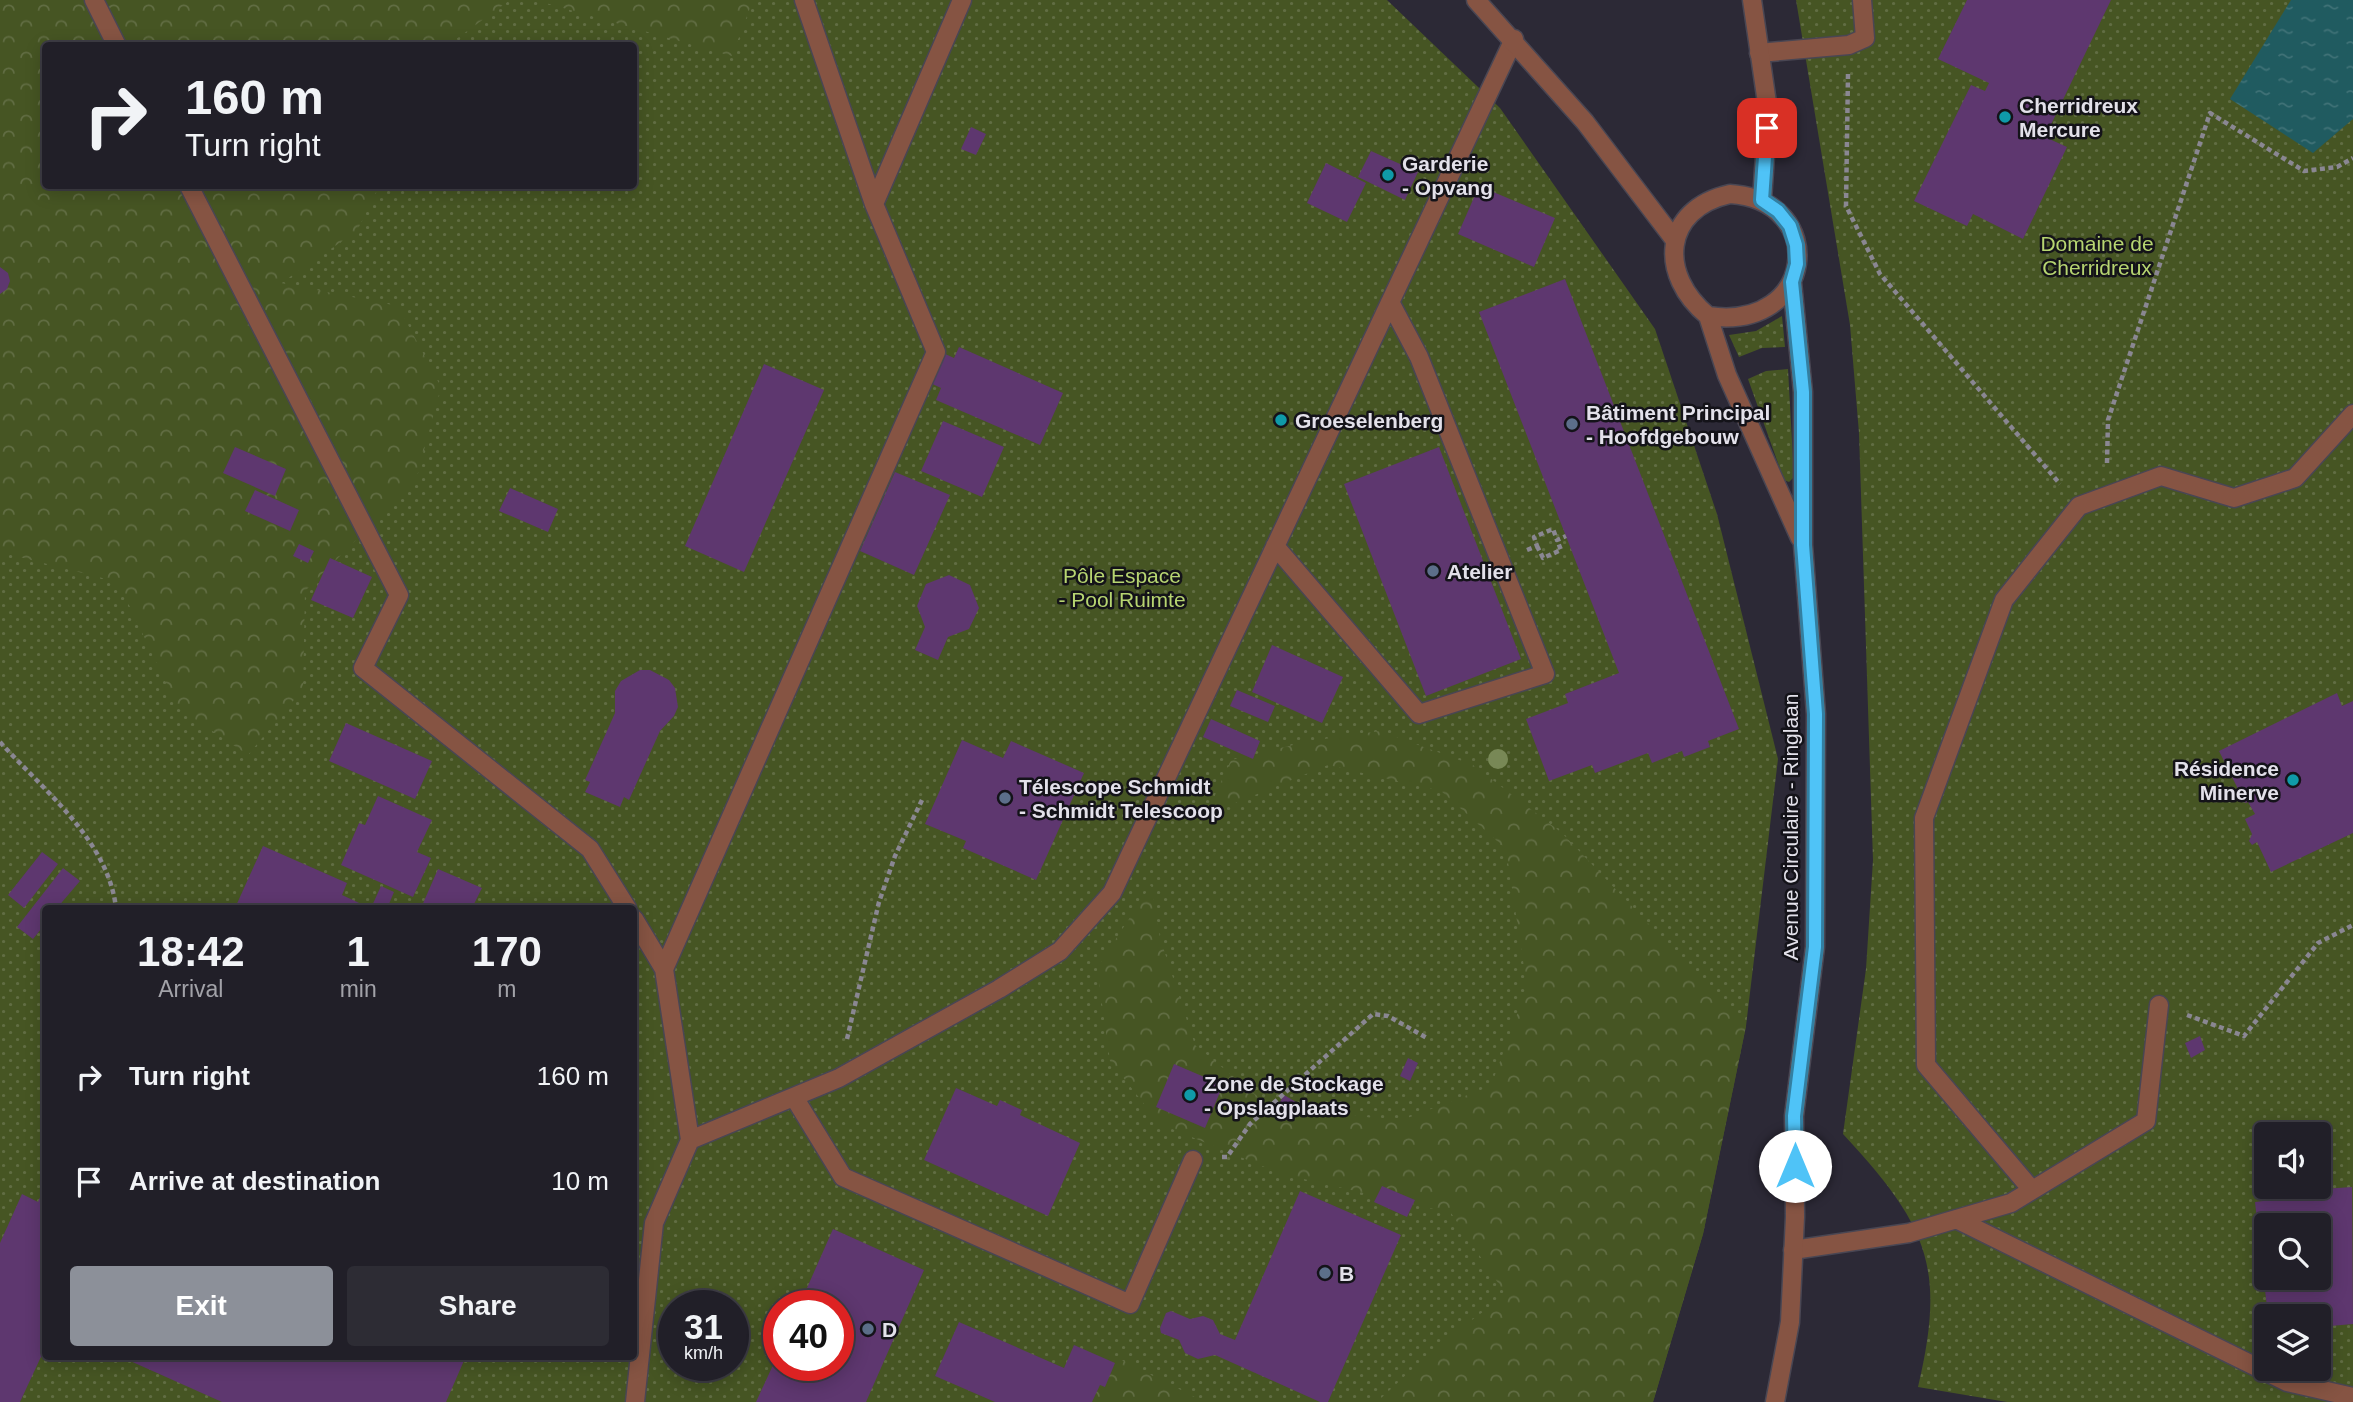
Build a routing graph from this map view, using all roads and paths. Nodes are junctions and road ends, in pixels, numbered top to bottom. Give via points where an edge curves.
1 (94, 0) edge
2 (804, 0) edge
3 (962, 0) edge
4 (1476, 0) edge
5 (1752, 0) edge
6 (1863, 0) edge
7 (1514, 39) junction
8 (115, 42) edge
9 (1849, 45) junction
10 (1759, 53) junction
11 (2353, 158) edge
12 (191, 189) edge
13 (1762, 200) junction
14 (874, 204) junction
15 (1674, 239) junction
16 (1792, 282) junction
17 (1390, 302) junction
18 (1708, 316) junction
19 (2353, 414) edge
20 (2105, 497) junction
21 (2079, 506) junction
22 (1566, 536) dead end
23 (1534, 537) dead end
24 (1557, 540) junction
25 (1803, 545) junction
26 (1275, 546) junction
27 (1537, 546) dead end
28 (0, 742) edge
29 (923, 798) dead end
30 (116, 905) edge
31 (625, 905) edge
32 (637, 924) edge
33 (2353, 925) edge
34 (664, 969) junction
35 (2159, 1005) joint
36 (1427, 1038) dead end
37 (839, 1078) junction
38 (794, 1097) junction
39 (690, 1140) junction
40 (1193, 1160) joint
41 (2032, 1190) junction
42 (1956, 1219) junction
43 (1793, 1250) junction
44 (2353, 1397) edge
45 (635, 1402) edge
46 (1775, 1402) edge

1 - 8 street
2 - 14 street
3 - 14 street
4 - 7 street
5 - 10 street
6 - 9 street via 1865,38
7 - 15 street via 1585,122
7 - 17 street
9 - 10 street
9 - 21 path via 1846,206 1880,274
10 - 13 street via 1768,110
11 - 20 path via 2337,167 2304,171 2210,113 2108,420
12 - 31 street via 399,595 363,667 590,849
13 - 15 street via 1730,194 1714,198 1691,213
13 - 16 street, Avenue Circulaire - Ringlaan via 1790,226 1797,264
14 - 34 street via 936,352
15 - 18 street, Avenue Circulaire - Ringlaan via 1674,268 1683,289
16 - 18 street via 1761,313
16 - 25 street, Avenue Circulaire - Ringlaan via 1803,392
17 - 26 street
17 - 26 street via 1419,357 1545,674 1419,714
18 - 25 street, Avenue Circulaire - Ringlaan via 1727,375
19 - 20 street via 2295,478 2234,498 2161,476
20 - 21 street
21 - 41 street via 2004,600 1924,818 1926,1065
22 - 24 path
23 - 24 path via 1553,529
24 - 27 path via 1561,551 1543,558
25 - 43 street, Avenue Circulaire - Ringlaan via 1816,714 1815,947 1794,1116
26 - 37 street via 1111,893 1060,951
28 - 30 path via 93,843 113,887
29 - 37 path via 879,902
32 - 34 street
33 - 35 path via 2318,943 2244,1036
34 - 39 street
35 - 41 street via 2146,1121
36 - 40 path via 1388,1016 1373,1014 1250,1124 1227,1157
37 - 38 street
38 - 39 street
38 - 40 street via 843,1177 1130,1304
39 - 45 street via 654,1223
41 - 42 street via 2011,1203
42 - 43 street via 1909,1233
42 - 44 street via 2287,1382
43 - 46 street, Avenue Circulaire - Ringlaan via 1790,1322

